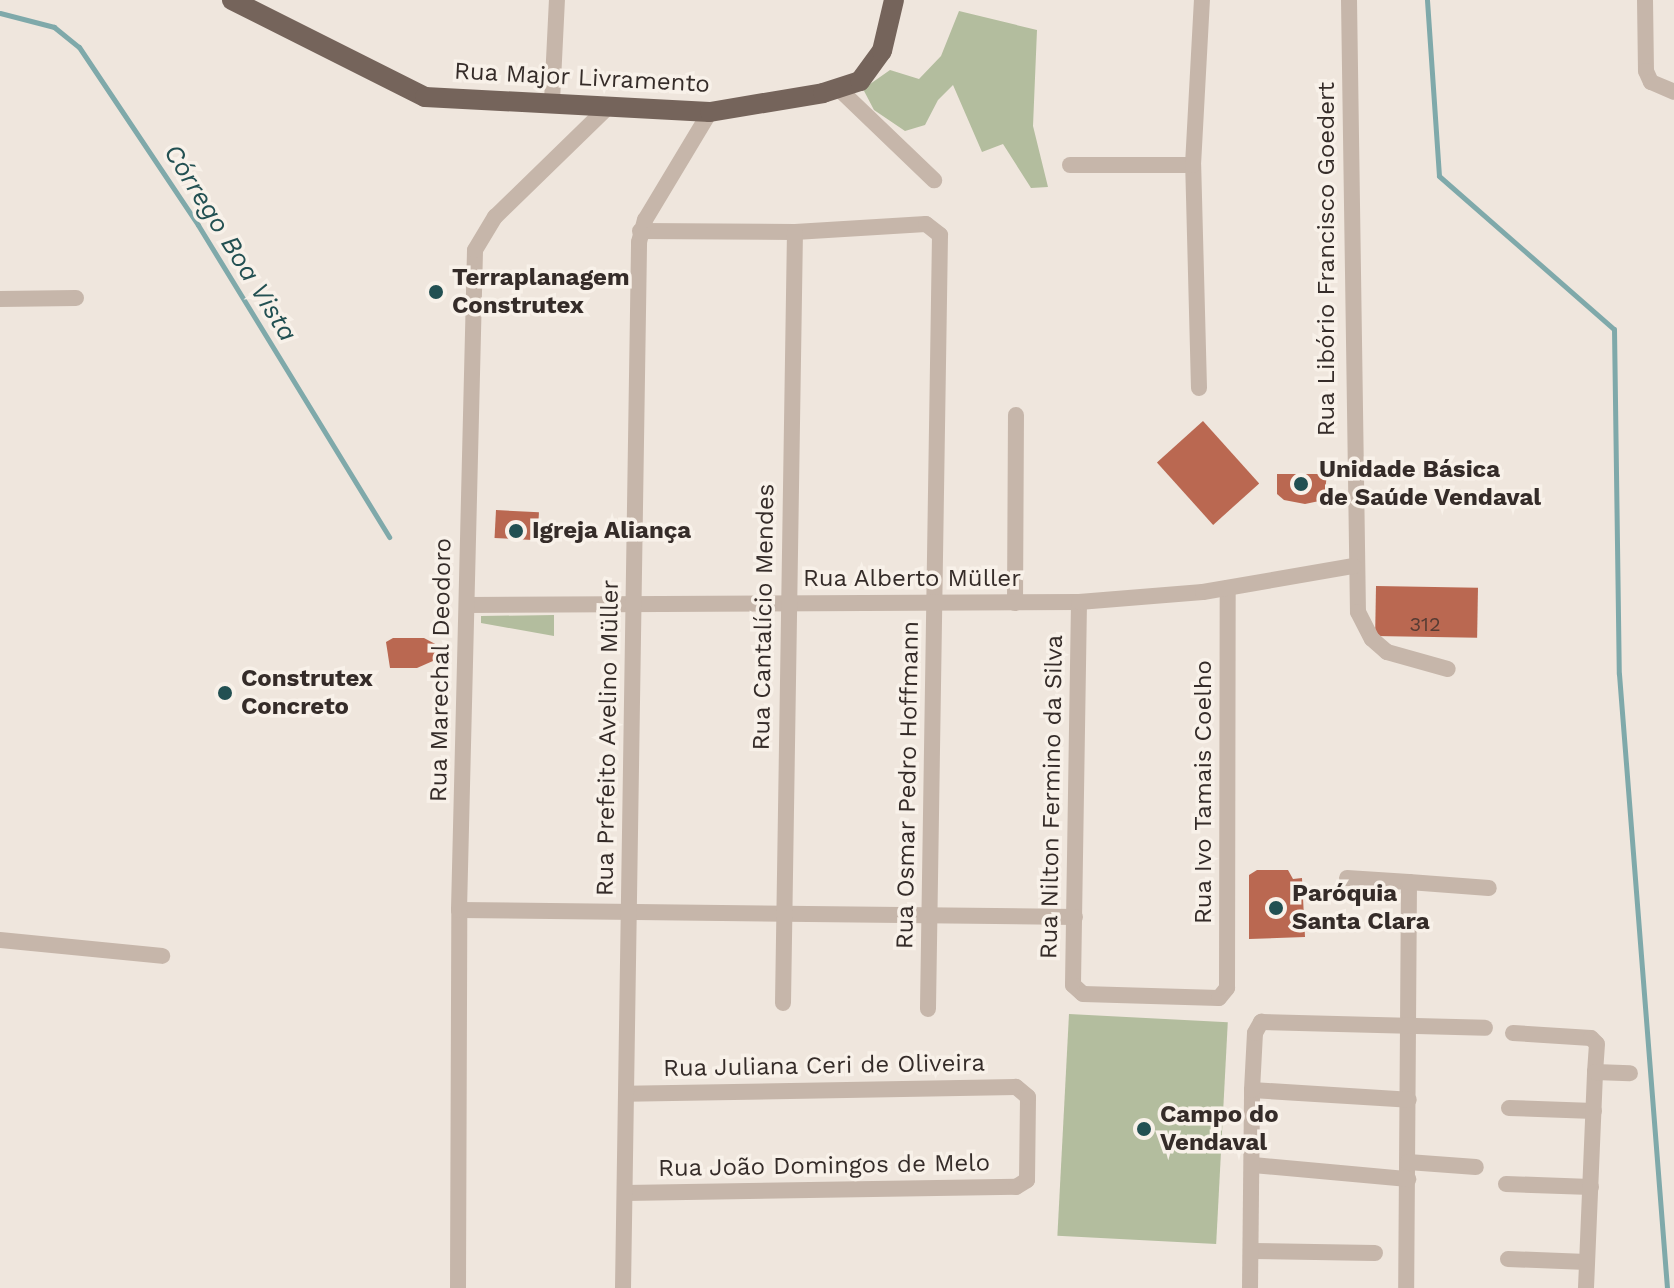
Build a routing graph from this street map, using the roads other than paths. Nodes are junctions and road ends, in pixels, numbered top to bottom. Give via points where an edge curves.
1 (232, 0) edge
2 (557, 0) edge
3 (894, 0) edge
4 (1202, 0) edge
5 (1349, 0) edge
6 (1645, 0) edge
7 (839, 89) junction
8 (1674, 92) edge
9 (552, 101) junction
10 (608, 107) junction
11 (710, 112) junction
12 (1070, 165) dead end
13 (1193, 165) junction
14 (934, 180) dead end
15 (640, 231) junction
16 (795, 232) junction
17 (76, 298) dead end
18 (0, 299) edge
19 (1199, 388) dead end
20 (1016, 415) dead end
21 (1354, 566) junction
22 (1228, 588) junction
23 (1079, 602) junction
24 (934, 603) junction
25 (1015, 603) junction
26 (789, 604) junction
27 (467, 605) junction
28 (633, 605) junction
29 (1448, 669) dead end
30 (1347, 878) dead end
31 (1409, 882) junction
32 (1489, 888) dead end
33 (459, 910) junction
34 (629, 910) junction
35 (784, 911) junction
36 (930, 913) junction
37 (1075, 917) junction
38 (0, 940) edge
39 (162, 956) dead end
40 (1076, 992) joint
41 (783, 1003) dead end
42 (928, 1009) dead end
43 (1409, 1025) junction
44 (1485, 1028) dead end
45 (1513, 1033) dead end
46 (1595, 1072) junction
47 (1630, 1073) dead end
48 (1252, 1090) junction
49 (627, 1094) junction
50 (1409, 1100) junction
51 (1509, 1108) dead end
52 (1594, 1111) junction
53 (1253, 1165) junction
54 (1476, 1167) dead end
55 (1408, 1170) junction
56 (1023, 1184) joint
57 (1506, 1184) dead end
58 (1591, 1187) junction
59 (625, 1193) junction
60 (1254, 1251) junction
61 (1375, 1253) dead end
62 (1508, 1259) dead end
63 (1587, 1262) junction
64 (458, 1288) edge
65 (623, 1288) edge
66 (1250, 1288) edge
67 (1406, 1288) edge
68 (1586, 1288) edge

1 - 9 main road, Rua Major Livramento via 415,94
2 - 9 street
3 - 7 main road, Rua Major Livramento via 873,68
4 - 13 street
5 - 21 street, Rua Libório Francisco Goedert
6 - 8 street via 1646,71 1651,82
7 - 11 main road, Rua Major Livramento
7 - 14 street
9 - 10 main road, Rua Major Livramento
10 - 11 main road, Rua Major Livramento
10 - 27 street, Rua Marechal Deodoro via 495,217 475,250
11 - 15 street, Rua Prefeito Avelino Müller
12 - 13 street
13 - 19 street
15 - 16 street
15 - 28 street, Rua Prefeito Avelino Müller
16 - 24 street, Rua Osmar Pedro Hoffmann via 934,227 940,235
16 - 26 street, Rua Cantalício Mendes
17 - 18 street
20 - 25 street
21 - 22 street, Rua Alberto Müller
21 - 29 street, Rua Libório Francisco Goedert via 1358,612 1372,639 1408,662
22 - 23 street, Rua Alberto Müller
22 - 40 street, Rua Ivo Tamais Coelho via 1224,995
23 - 25 street, Rua Alberto Müller
23 - 37 street, Rua Nilton Fermino da Silva
24 - 25 street, Rua Alberto Müller
24 - 26 street, Rua Alberto Müller
24 - 36 street, Rua Osmar Pedro Hoffmann
26 - 28 street, Rua Alberto Müller
26 - 35 street, Rua Cantalício Mendes
27 - 28 street, Rua Alberto Müller
27 - 33 street, Rua Marechal Deodoro
28 - 34 street, Rua Prefeito Avelino Müller
30 - 31 street
31 - 32 street
31 - 43 street
33 - 34 street
33 - 64 street, Rua Marechal Deodoro
34 - 35 street
34 - 49 street, Rua Prefeito Avelino Müller
35 - 36 street
35 - 41 street, Rua Cantalício Mendes
36 - 37 street
36 - 42 street, Rua Osmar Pedro Hoffmann
37 - 40 street, Rua Nilton Fermino da Silva
38 - 39 street
43 - 44 street
43 - 48 street via 1265,1019 1255,1033
43 - 50 street
45 - 46 street via 1591,1038 1597,1044
46 - 47 street
46 - 52 street
48 - 50 street
48 - 53 street
49 - 56 street, Rua Juliana Ceri de Oliveira via 1022,1091 1028,1097
49 - 59 street, Rua Prefeito Avelino Müller
50 - 55 street
51 - 52 street
52 - 58 street
53 - 55 street
53 - 60 street
54 - 55 street
55 - 67 street
56 - 59 street, Rua João Domingos de Melo
57 - 58 street
58 - 63 street
59 - 65 street, Rua Prefeito Avelino Müller
60 - 61 street
60 - 66 street
62 - 63 street
63 - 68 street

